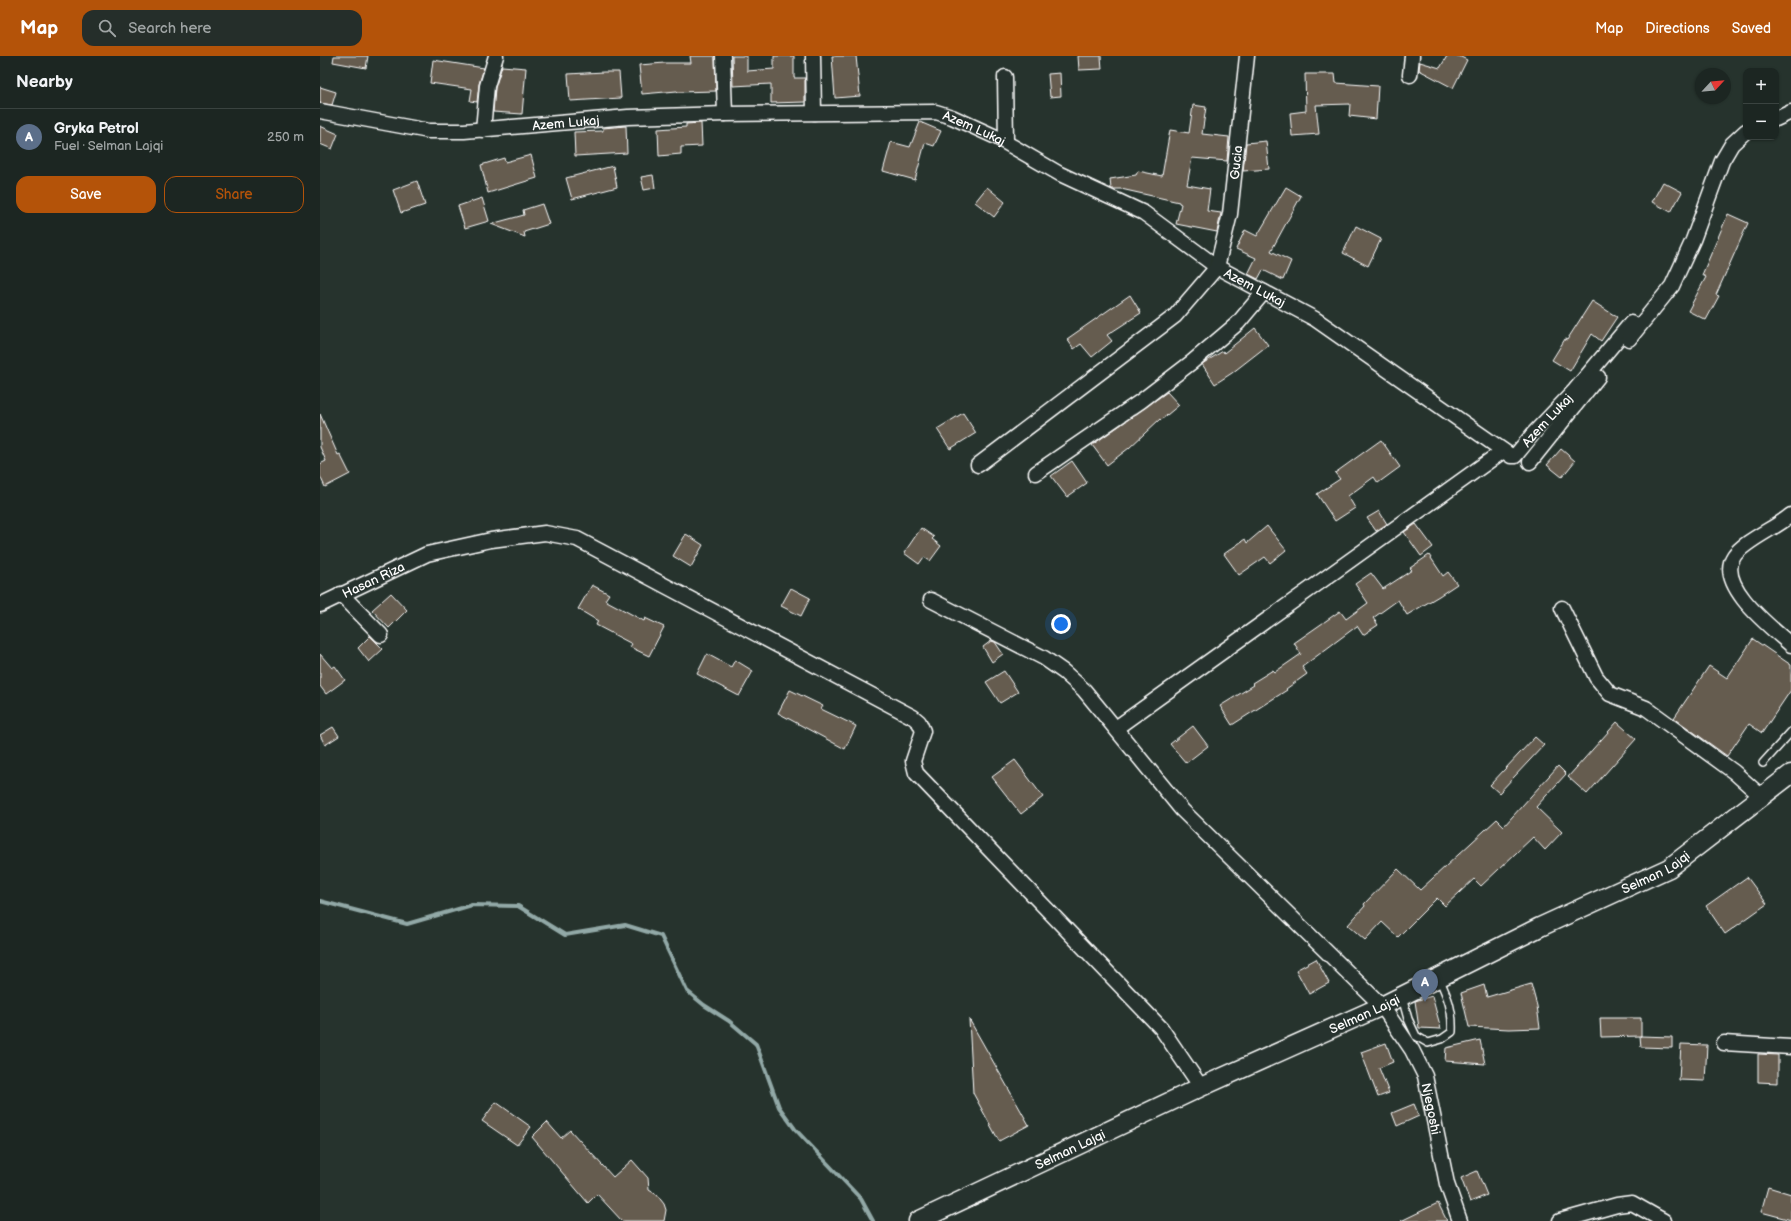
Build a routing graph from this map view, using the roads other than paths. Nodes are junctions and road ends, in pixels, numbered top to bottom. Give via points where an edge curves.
1 (496, 56) edge
2 (724, 56) edge
3 (813, 56) edge
4 (1247, 56) edge
5 (1412, 56) edge
6 (1410, 75) dead end
7 (1005, 77) dead end
8 (320, 111) edge
9 (1791, 112) edge
10 (814, 113) junction
11 (725, 114) junction
12 (1779, 117) edge
13 (483, 130) junction
14 (1743, 134) edge
15 (1006, 141) junction
16 (1217, 266) junction
17 (1264, 292) junction
18 (1630, 323) dead end
19 (1503, 451) junction
20 (1530, 462) dead end
21 (978, 465) dead end
22 (1036, 473) dead end
23 (1791, 515) edge
24 (341, 594) junction
25 (931, 600) dead end
26 (320, 604) edge
27 (1562, 608) dead end
28 (382, 635) dead end
29 (1791, 645) edge
30 (1116, 728) junction
31 (1791, 732) edge
32 (1763, 763) dead end
33 (1791, 774) edge
34 (1762, 797) junction
35 (1439, 978) junction
36 (1402, 996) junction
37 (1382, 1006) junction
38 (1724, 1043) dead end
39 (1791, 1047) edge
40 (1201, 1087) junction
41 (937, 1217) edge
42 (918, 1221) edge
43 (1460, 1221) edge
44 (1560, 1221) edge
45 (1664, 1221) edge

1 - 13 street via 487,86
2 - 11 street
3 - 10 street
4 - 16 street, Gucia via 1230,214
5 - 6 street
7 - 15 street
8 - 13 street, Azem Lukaj via 429,130
9 - 12 street
10 - 11 street, Azem Lukaj
10 - 15 street, Azem Lukaj via 936,112
11 - 13 street, Azem Lukaj via 628,118
14 - 20 street, Azem Lukaj via 1732,144 1722,161 1693,240 1672,286
15 - 16 street, Azem Lukaj via 1060,174 1144,213
16 - 17 street, Azem Lukaj
16 - 21 street via 1175,316
17 - 19 street, Azem Lukaj via 1315,319
17 - 22 street via 1238,323 1192,362 1141,401
18 - 19 street, Azem Lukaj via 1575,390 1515,456
19 - 30 street
23 - 29 street via 1745,546 1734,556 1729,569 1735,586 1752,611
24 - 26 street, Hasan Riza
24 - 28 street
24 - 40 street, Hasan Riza via 427,554 491,540 545,534 577,539 913,716 923,731 913,761 916,773 1161,1028
25 - 30 street, Njegoshi via 1064,672 1084,690
27 - 34 street via 1596,677 1610,694 1646,708 1734,772
30 - 37 street, Njegoshi via 1182,810
31 - 32 lane
33 - 34 street, Selman Lajqi
34 - 35 street, Selman Lajqi via 1669,868 1540,927
35 - 36 street, Selman Lajqi
35 - 36 lane via 1453,1016 1452,1032 1442,1039 1428,1043 1416,1036
36 - 37 street, Selman Lajqi
37 - 40 street, Selman Lajqi
37 - 43 street, Njegoshi via 1412,1050 1425,1076 1447,1184
38 - 39 street
40 - 41 street, Selman Lajqi via 1050,1157
41 - 42 street, Selman Lajqi
44 - 45 street via 1632,1203

